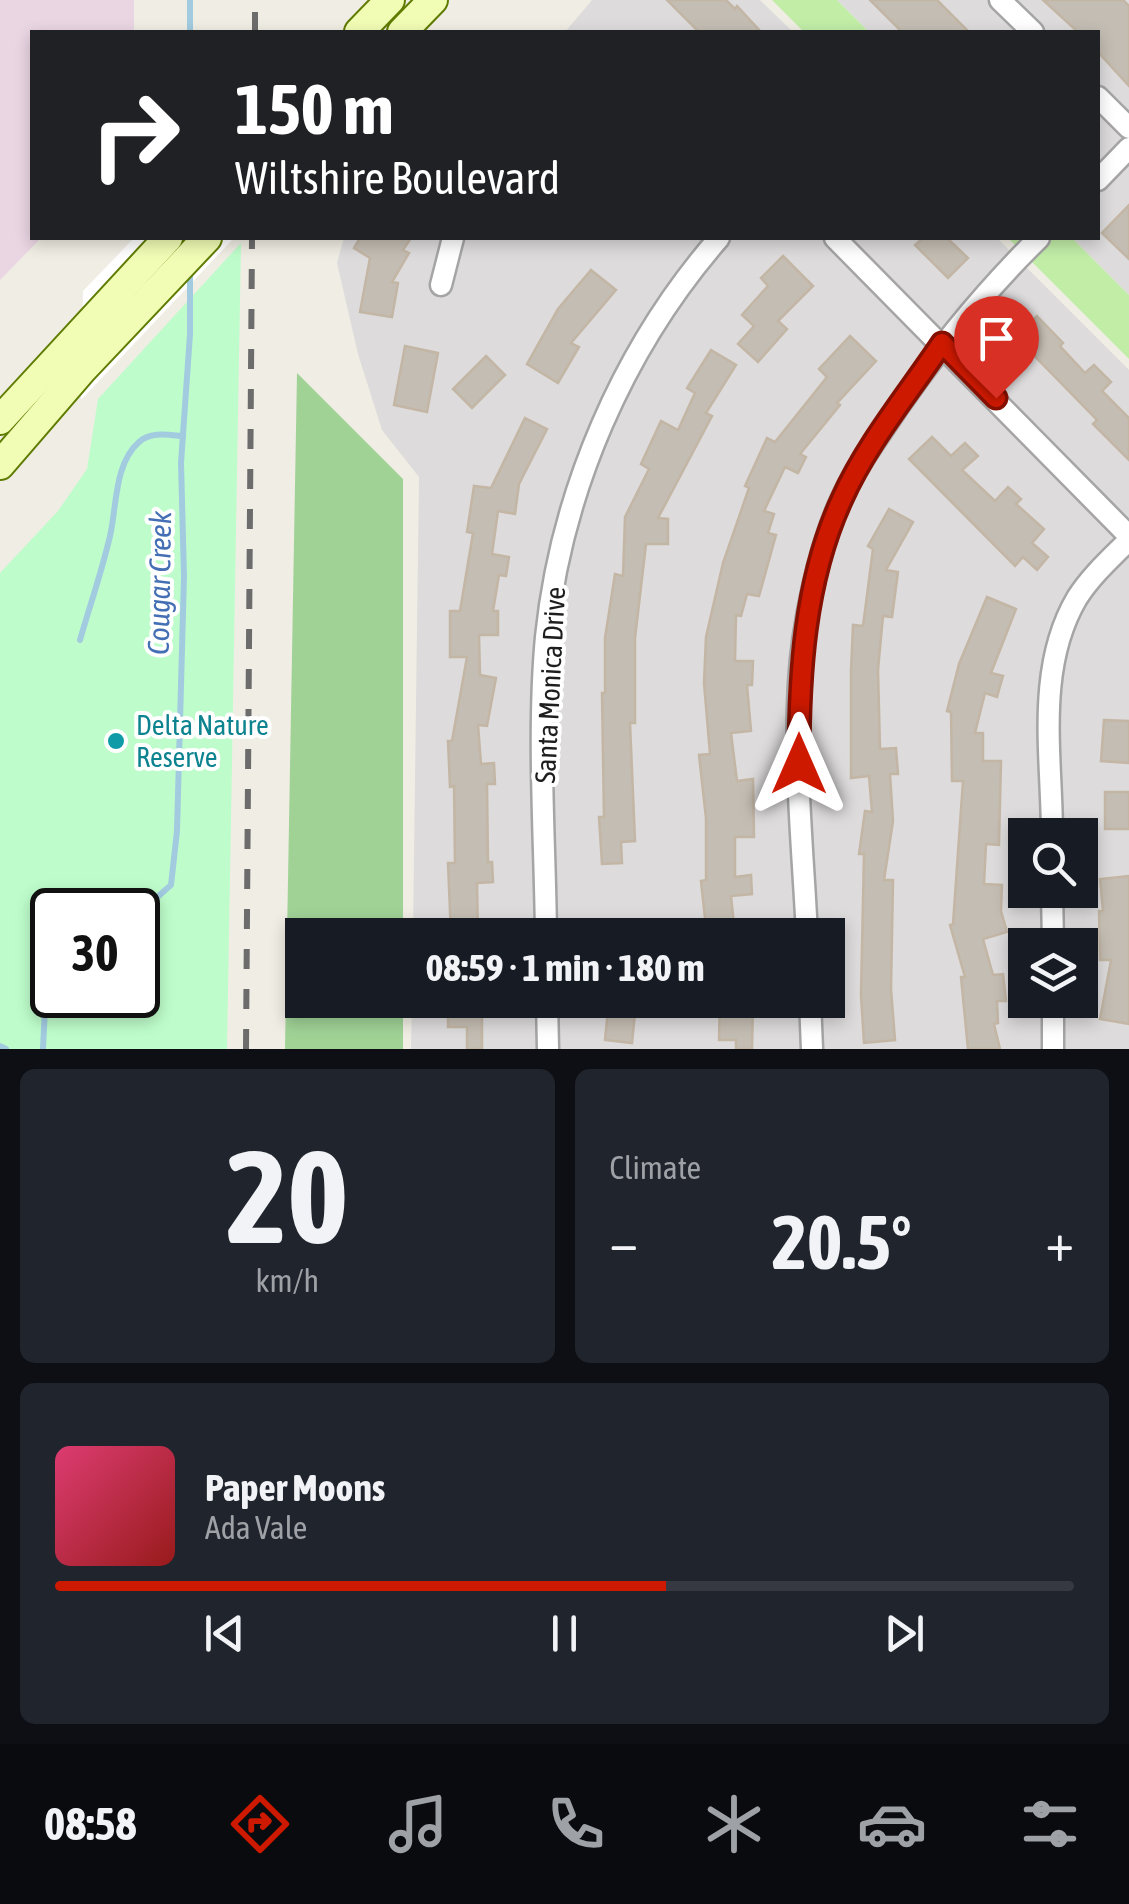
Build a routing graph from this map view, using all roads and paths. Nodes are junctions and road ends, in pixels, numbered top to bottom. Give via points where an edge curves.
1 (390, 0) edge
2 (434, 0) edge
3 (1000, 0) edge
4 (362, 30) edge
5 (404, 30) edge
6 (1031, 30) edge
7 (1100, 99) edge
8 (1129, 128) edge
9 (1129, 148) edge
10 (1100, 178) edge
11 (166, 240) edge
12 (204, 240) edge
13 (452, 240) edge
14 (718, 240) edge
15 (837, 240) edge
16 (1038, 240) edge
17 (441, 285) dead end
18 (942, 343) junction
19 (0, 420) edge
20 (0, 465) edge
21 (1129, 538) edge
22 (1052, 818) edge
23 (546, 918) edge
24 (806, 918) edge
25 (547, 1018) edge
26 (811, 1018) edge
27 (1053, 1018) edge
28 (548, 1049) edge
29 (812, 1049) edge
30 (1053, 1049) edge

1 - 4 main road
2 - 5 main road
3 - 6 street
7 - 8 street
9 - 10 street
11 - 19 main road
12 - 20 main road
13 - 17 street
14 - 23 street, Santa Monica Drive via 628,373 562,537 546,642
15 - 18 street
16 - 18 street
18 - 21 street
18 - 24 street via 860,462 814,584 799,683
21 - 22 street via 1077,598 1055,655 1049,693
25 - 28 street
26 - 29 street
27 - 30 street

